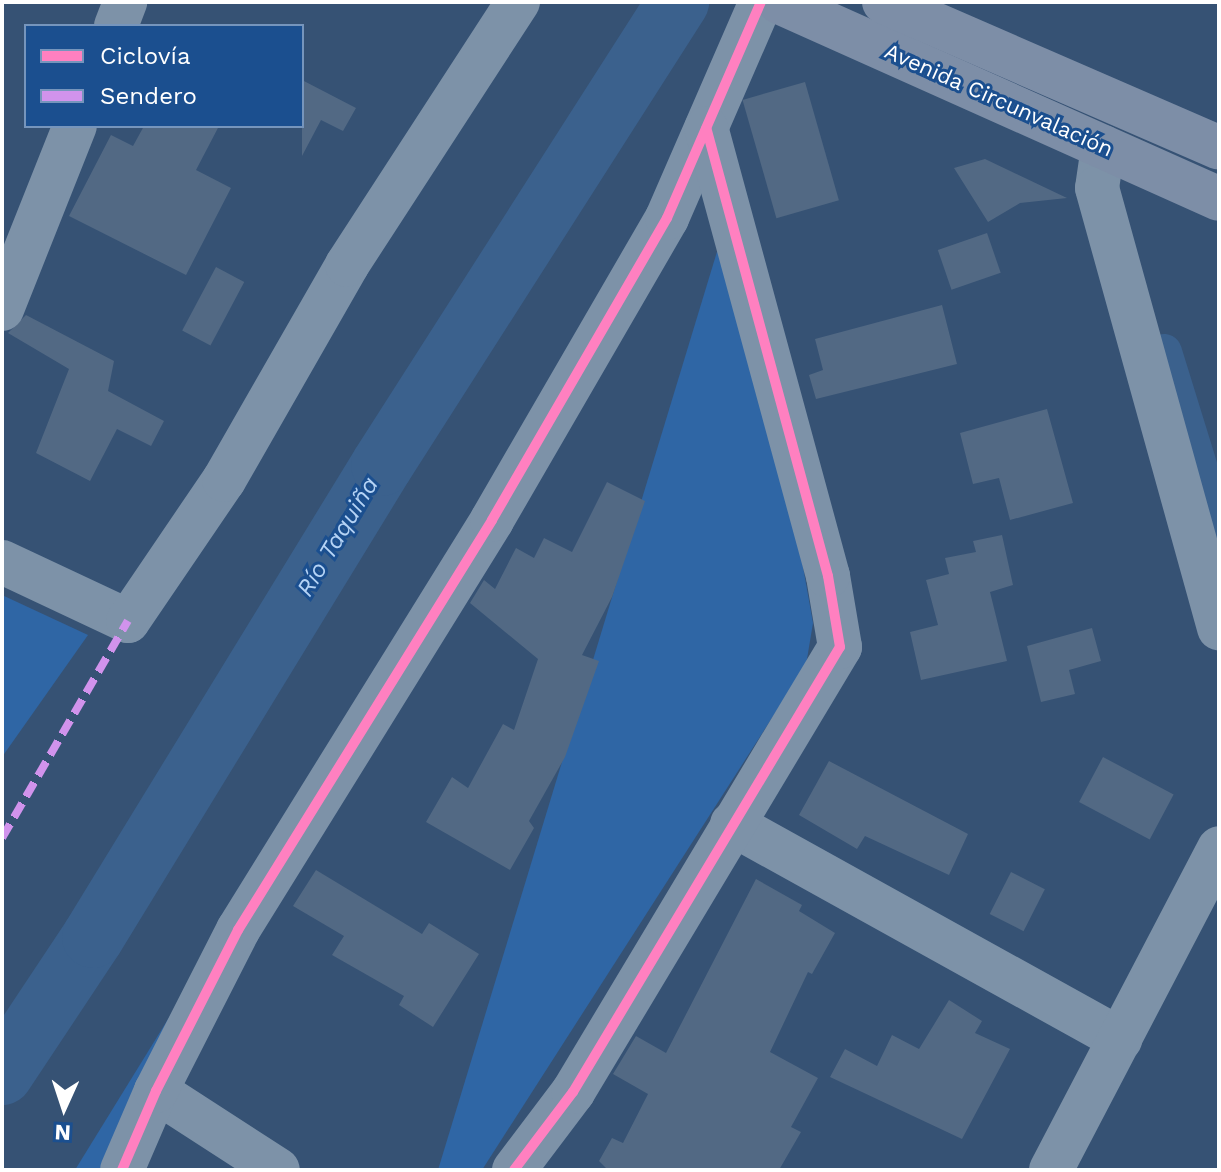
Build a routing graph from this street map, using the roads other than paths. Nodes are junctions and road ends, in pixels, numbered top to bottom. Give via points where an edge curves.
1 (125, 2) edge
2 (518, 2) edge
3 (761, 2) edge
4 (779, 2) edge
5 (884, 2) edge
6 (117, 24) edge
7 (74, 128) edge
8 (706, 128) junction
9 (1103, 147) junction
10 (1219, 148) edge
11 (1219, 199) edge
12 (2, 309) edge
13 (2, 562) edge
14 (1219, 628) edge
15 (732, 824) junction
16 (1219, 848) edge
17 (1120, 1039) junction
18 (156, 1091) junction
19 (122, 1170) edge
20 (278, 1170) edge
21 (514, 1170) edge
22 (1051, 1170) edge

1 - 6 street
2 - 13 street via 347,265 224,480 128,621
3 - 8 street
4 - 9 main road, Avenida Circunvalación
5 - 10 main road, Avenida Circunvalación
7 - 12 street
8 - 15 street via 828,576 840,647
8 - 18 street via 667,218 492,520 238,930
9 - 11 main road, Avenida Circunvalación
9 - 14 street via 1097,188
15 - 17 street
15 - 21 street via 573,1092
16 - 17 street
17 - 22 street
18 - 19 street
18 - 20 street

